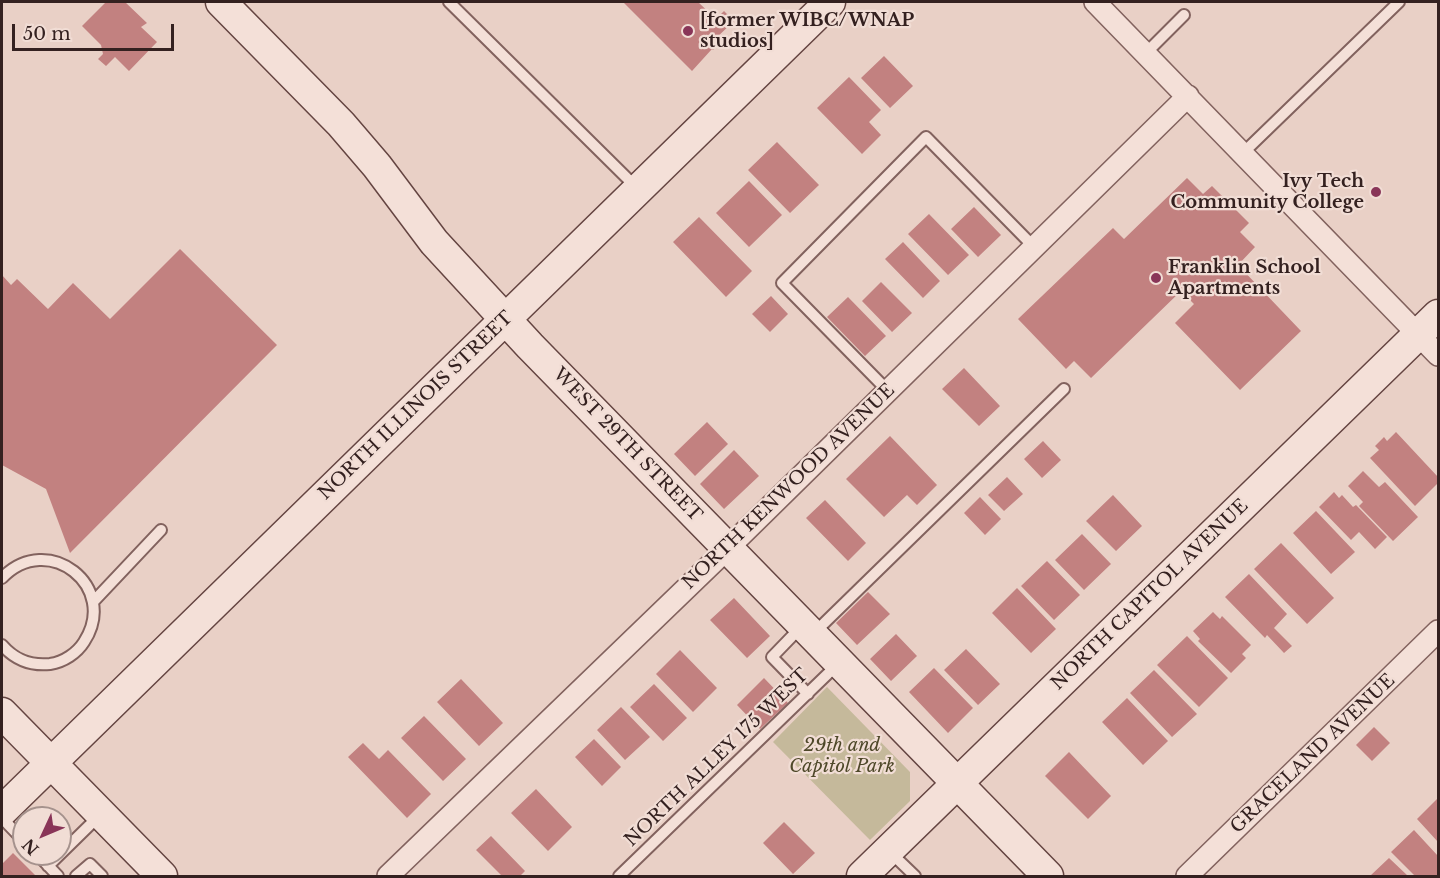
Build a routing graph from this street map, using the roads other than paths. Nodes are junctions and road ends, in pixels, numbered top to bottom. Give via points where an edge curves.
1 (221, 2) edge
2 (449, 2) edge
3 (830, 2) edge
4 (1095, 2) edge
5 (1399, 2) edge
6 (1184, 15) dead end
7 (1146, 53) junction
8 (1188, 96) junction
9 (1243, 153) junction
10 (638, 189) junction
11 (1034, 247) junction
12 (505, 319) junction
13 (1432, 335) edge
14 (1064, 389) dead end
15 (888, 391) junction
16 (161, 530) dead end
17 (728, 548) junction
18 (2, 579) edge
19 (93, 602) junction
20 (807, 630) junction
21 (1438, 631) edge
22 (2, 645) edge
23 (839, 663) junction
24 (808, 694) junction
25 (2, 713) edge
26 (51, 762) junction
27 (957, 783) junction
28 (2, 811) edge
29 (101, 814) junction
30 (72, 842) edge
31 (888, 850) junction
32 (48, 866) edge
33 (58, 876) edge
34 (76, 876) edge
35 (102, 876) edge
36 (162, 876) edge
37 (388, 876) edge
38 (619, 876) edge
39 (862, 876) edge
40 (915, 876) edge
41 (1048, 876) edge
42 (1187, 876) edge

1 - 12 main road, WEST 29TH STREET via 341,124 434,242
2 - 10 lane
3 - 10 main road, NORTH ILLINOIS STREET
4 - 7 street
5 - 9 lane
6 - 7 lane
7 - 8 street
8 - 9 street
8 - 11 street, NORTH KENWOOD AVENUE
9 - 13 street
10 - 12 main road, NORTH ILLINOIS STREET
11 - 15 street, NORTH KENWOOD AVENUE
11 - 15 lane via 926,137 782,283
12 - 17 main road, WEST 29TH STREET
12 - 26 main road, NORTH ILLINOIS STREET
13 - 27 main road, NORTH CAPITOL AVENUE
14 - 20 lane
15 - 17 street, NORTH KENWOOD AVENUE
16 - 19 lane
17 - 20 main road, WEST 29TH STREET
17 - 37 street, NORTH KENWOOD AVENUE
18 - 19 lane via 23,563 53,560 79,575
19 - 22 lane via 90,633 69,657 39,665 23,661
20 - 23 main road, WEST 29TH STREET
20 - 24 lane via 772,657
21 - 42 street, GRACELAND AVENUE
23 - 24 lane, NORTH ALLEY 175 WEST
23 - 27 main road, WEST 29TH STREET
24 - 38 lane, NORTH ALLEY 175 WEST
25 - 26 main road
26 - 28 main road, NORTH ILLINOIS STREET
26 - 29 main road
27 - 31 main road, NORTH CAPITOL AVENUE
27 - 41 main road, WEST 29TH STREET
29 - 30 lane
29 - 36 main road
31 - 39 main road, NORTH CAPITOL AVENUE
31 - 40 lane
32 - 33 lane
34 - 35 lane via 90,864

